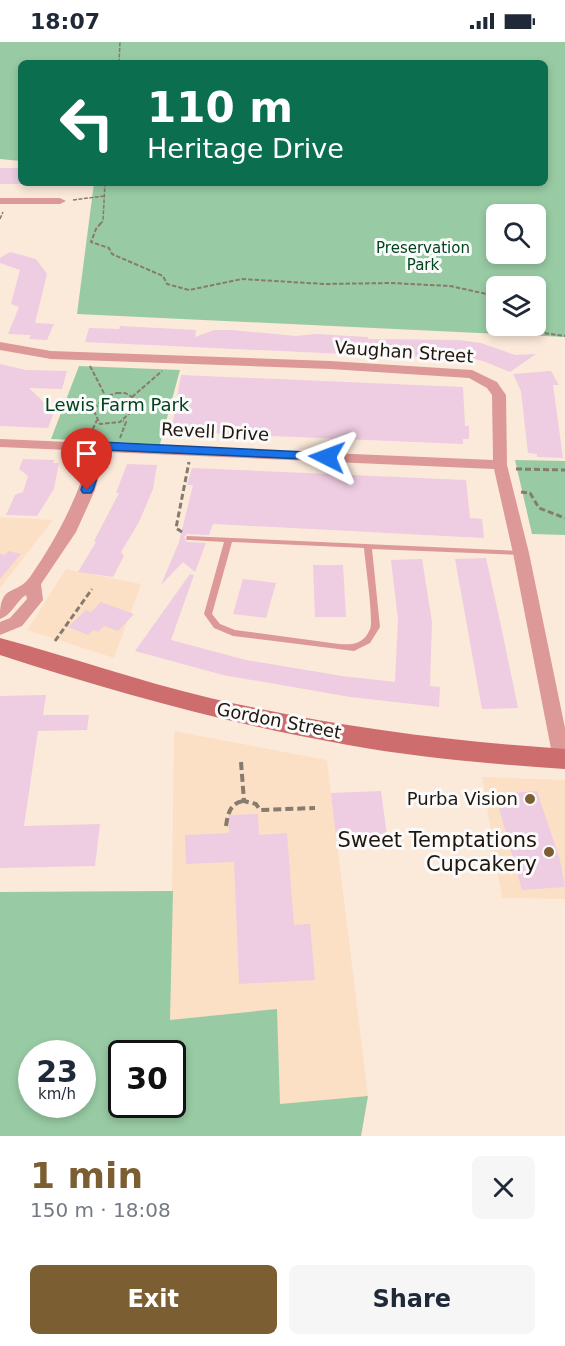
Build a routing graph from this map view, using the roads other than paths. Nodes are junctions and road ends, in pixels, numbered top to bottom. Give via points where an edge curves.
1 (0, 201) edge
2 (60, 201) road end
3 (0, 346) edge
4 (0, 442) edge
5 (94, 446) junction
6 (501, 467) junction
7 (190, 538) road end
8 (228, 541) junction
9 (368, 546) junction
10 (521, 553) junction
11 (33, 584) junction
12 (0, 613) edge
13 (0, 629) edge
14 (0, 646) edge
15 (564, 759) edge

1 - 2 street
3 - 6 street, Vaughan Street via 51,355 472,374 492,385 499,395
4 - 5 street, Revell Drive
5 - 6 street, Revell Drive
5 - 11 street via 87,490 68,532
6 - 10 street, Vaughan Street
7 - 8 lane
8 - 9 lane
8 - 9 lane via 208,614 217,626 233,633 354,648 367,641 376,627
9 - 10 lane
10 - 15 street, Vaughan Street
11 - 12 street via 14,595
11 - 13 street via 35,600 16,622
14 - 15 main road, Gordon Street via 153,694 271,721 372,739

